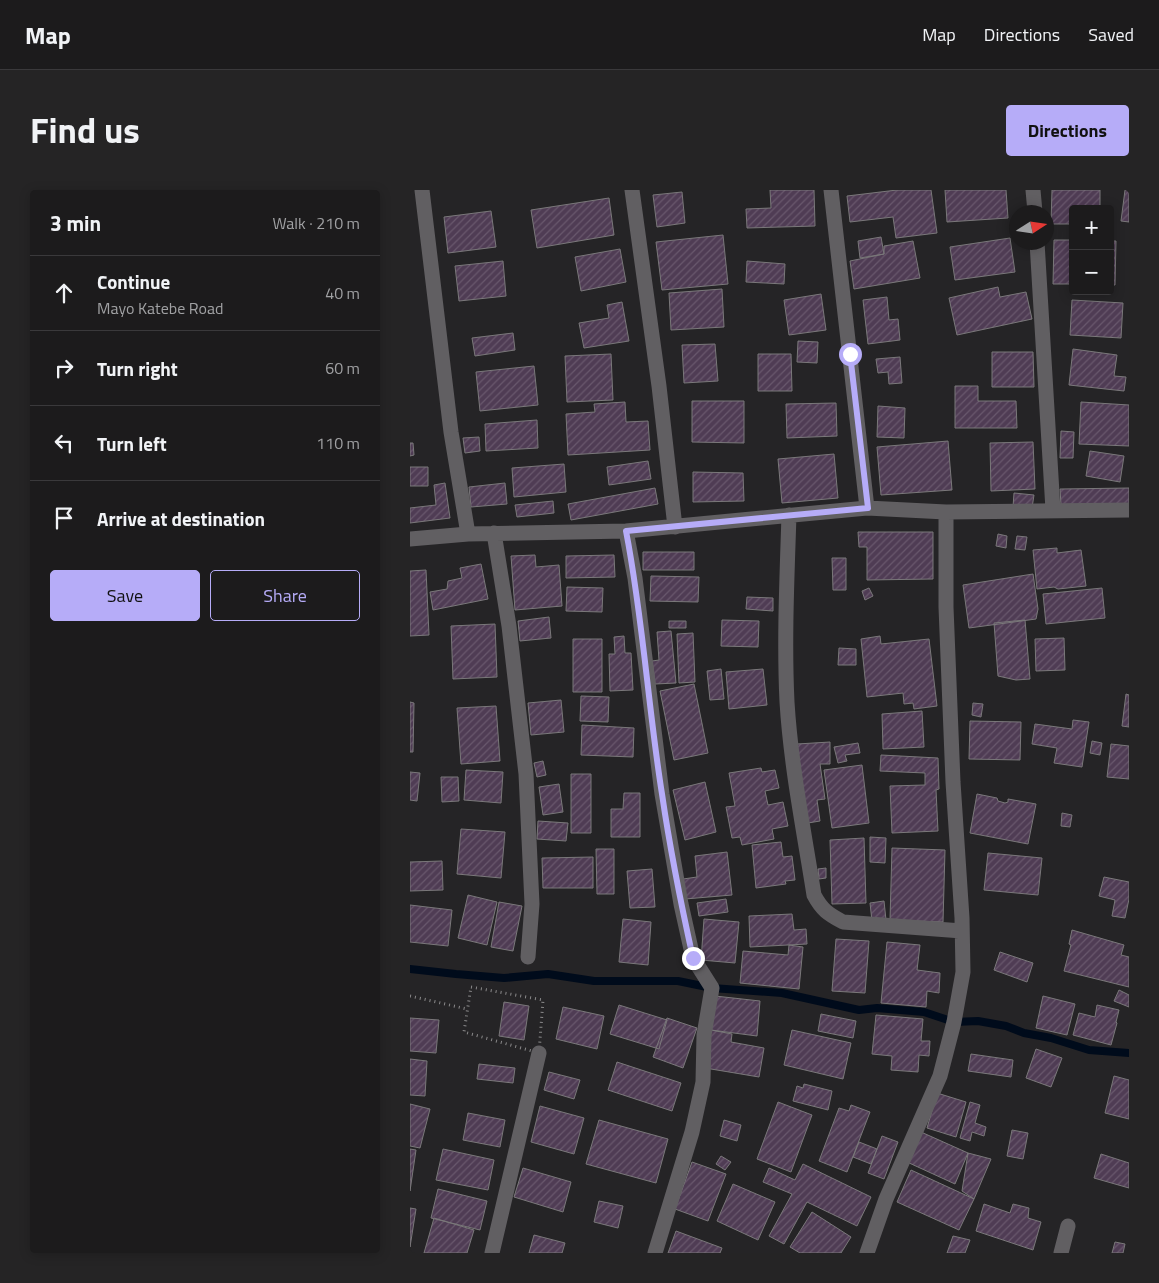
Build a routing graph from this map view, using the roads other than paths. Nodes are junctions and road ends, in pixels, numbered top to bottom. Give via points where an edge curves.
1 (422, 190) edge
2 (632, 190) edge
3 (831, 190) edge
4 (1034, 190) edge
5 (1035, 205) edge
6 (1038, 250) edge
7 (868, 508) junction
8 (1053, 510) junction
9 (1129, 510) edge
10 (946, 512) junction
11 (789, 515) junction
12 (675, 527) junction
13 (626, 531) junction
14 (494, 533) junction
15 (468, 534) junction
16 (410, 539) edge
17 (962, 931) junction
18 (528, 957) dead end
19 (539, 1054) road end
20 (1068, 1226) dead end
21 (492, 1253) edge
22 (655, 1253) edge
23 (867, 1253) edge
24 (1061, 1253) edge

1 - 15 street via 451,432
2 - 12 street via 660,386
3 - 7 street
4 - 5 street
6 - 8 street
7 - 10 street
7 - 11 street
8 - 9 street
8 - 10 street
10 - 17 street via 946,607
11 - 12 street
11 - 17 street via 787,703 814,895 820,907 843,922
12 - 13 street
13 - 14 street
13 - 22 street via 635,578 662,794 681,904 693,958 712,988 704,1034 703,1082 692,1132
14 - 15 street
14 - 18 street via 510,626 526,774 532,904
15 - 16 street
17 - 23 street via 963,972 940,1076 886,1199
19 - 21 street
20 - 24 street

